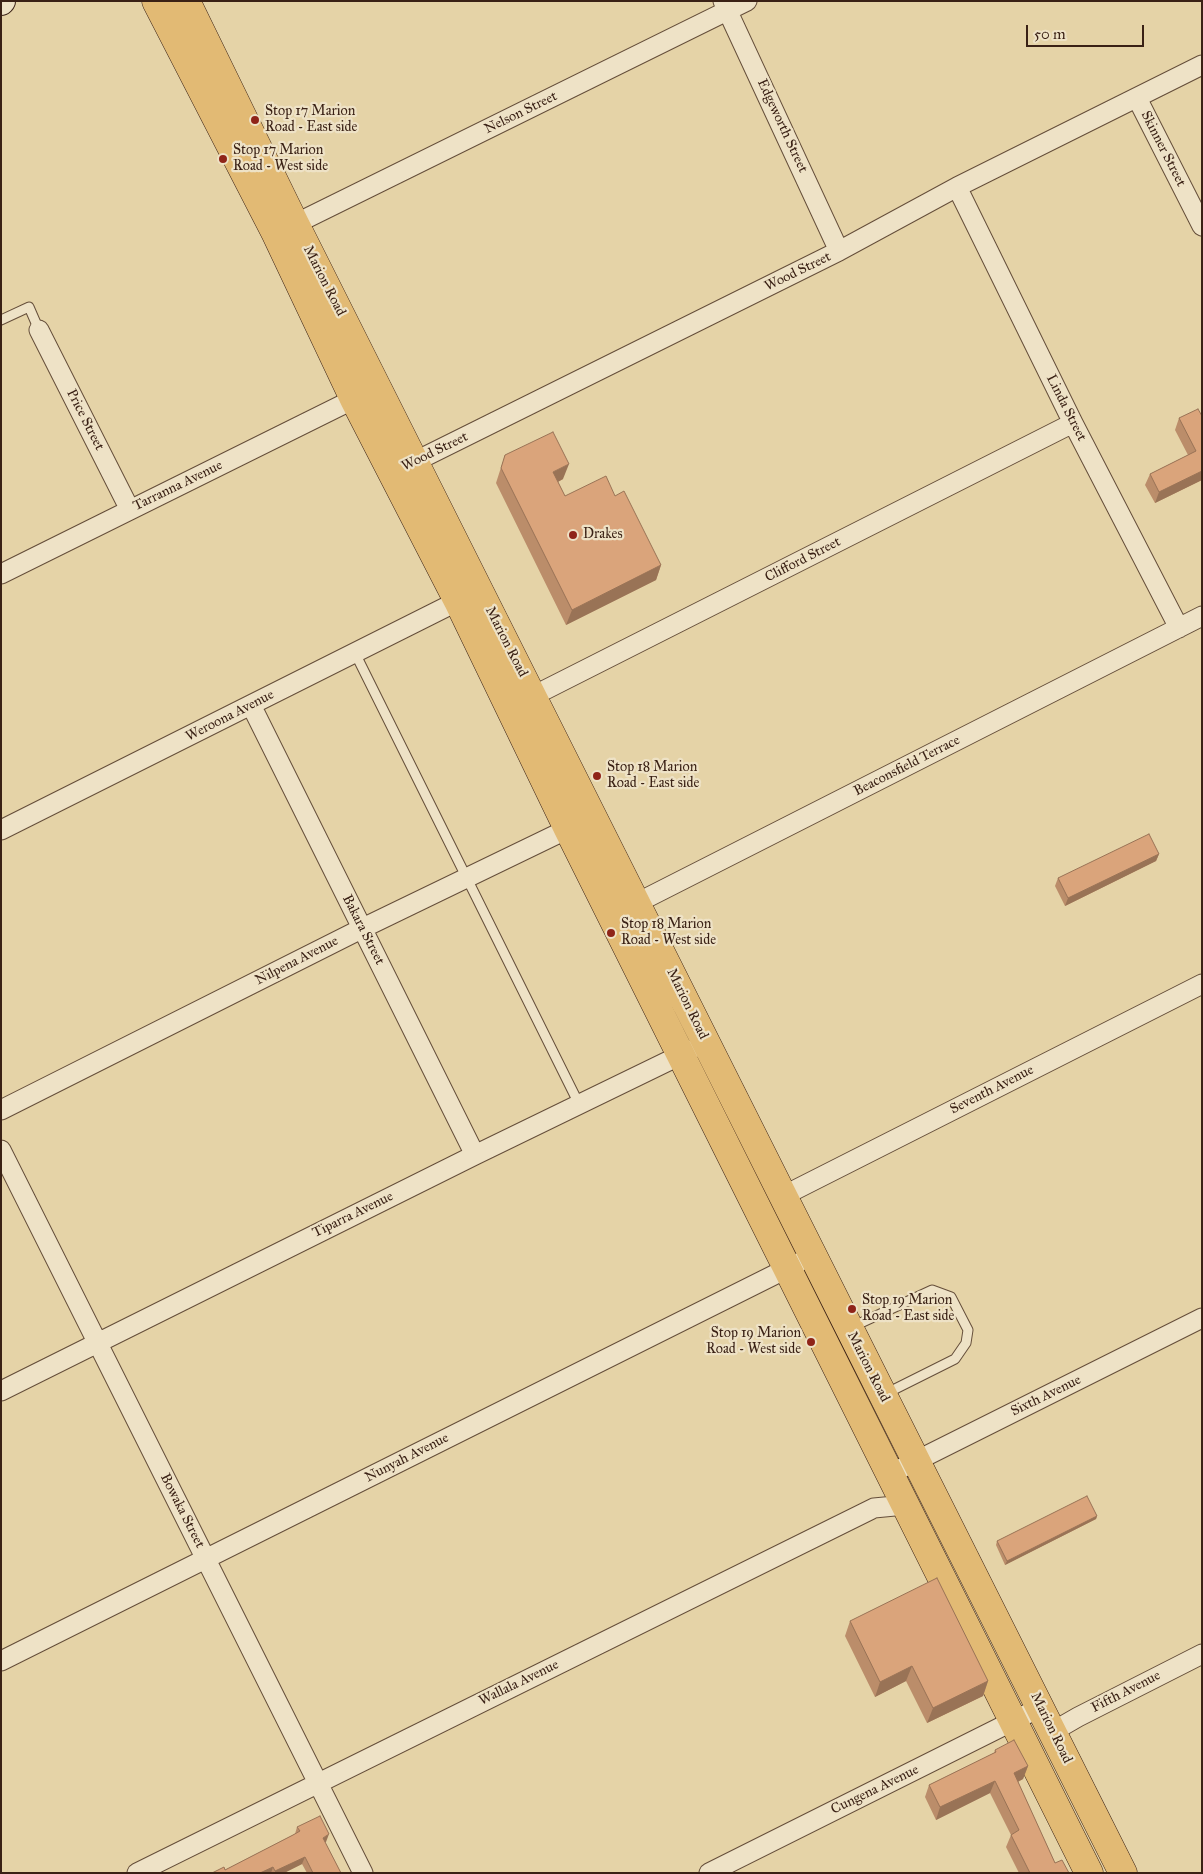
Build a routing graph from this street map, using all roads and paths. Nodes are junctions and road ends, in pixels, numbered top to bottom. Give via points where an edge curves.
1 (156, 1) edge
2 (186, 1) edge
3 (195, 1) edge
4 (747, 1) edge
5 (726, 6) edge
6 (200, 30) junction
7 (1202, 65) edge
8 (1137, 98) junction
9 (957, 187) junction
10 (295, 224) junction
11 (1202, 226) edge
12 (839, 251) junction
13 (1, 320) edge
14 (39, 330) joint
15 (354, 399) junction
16 (1073, 423) junction
17 (403, 467) junction
18 (130, 510) junction
19 (1, 574) edge
20 (458, 601) junction
21 (1202, 616) edge
22 (1179, 628) junction
23 (355, 653) junction
24 (498, 684) junction
25 (533, 696) junction
26 (251, 705) junction
27 (594, 816) junction
28 (568, 829) junction
29 (1, 830) edge
30 (468, 878) junction
31 (637, 903) junction
32 (612, 915) junction
33 (363, 928) junction
34 (1202, 984) edge
35 (706, 1042) junction
36 (681, 1055) junction
37 (579, 1104) junction
38 (1, 1110) edge
39 (1, 1150) edge
40 (475, 1154) junction
41 (783, 1196) junction
42 (813, 1256) junction
43 (788, 1268) junction
44 (1202, 1318) edge
45 (849, 1328) junction
46 (98, 1342) junction
47 (1, 1390) edge
48 (882, 1395) junction
49 (916, 1461) junction
50 (890, 1474) junction
51 (905, 1505) junction
52 (206, 1559) junction
53 (1202, 1654) edge
54 (1, 1661) edge
55 (1041, 1707) junction
56 (1013, 1721) junction
57 (1052, 1732) junction
58 (318, 1783) junction
59 (137, 1873) edge
60 (363, 1873) edge
61 (709, 1873) edge
62 (1089, 1873) edge
63 (1123, 1873) edge

1 - 15 main road, Marion Road via 275,232
2 - 6 main road, Marion Road
3 - 6 main road
4 - 5 street, Nelson Street
5 - 10 street, Nelson Street
5 - 12 street, Edgeworth Street
6 - 10 main road, Marion Road
7 - 8 street, Wood Street
8 - 9 street, Wood Street
8 - 11 street, Skinner Street
9 - 12 street, Wood Street
9 - 16 street, Linda Street
10 - 17 main road, Marion Road
12 - 17 street, Wood Street
13 - 14 lane via 29,308
14 - 18 street, Price Street
15 - 17 main road, Marion Road
15 - 18 street, Tarranna Avenue
16 - 22 street, Linda Street
16 - 25 street, Clifford Street
17 - 20 main road, Marion Road
17 - 25 main road, Marion Road
18 - 19 street, Tarranna Avenue
20 - 23 street, Weroona Avenue
20 - 24 main road, Marion Road
21 - 22 street, Beaconsfield Terrace
22 - 31 street, Beaconsfield Terrace
23 - 26 street, Weroona Avenue
23 - 30 lane
24 - 25 main road via 522,695
24 - 28 main road, Marion Road
25 - 27 main road, Marion Road
26 - 29 street, Weroona Avenue
26 - 33 street, Bakara Street
27 - 28 street, Nilpena Avenue
27 - 31 main road, Marion Road
28 - 30 street, Nilpena Avenue
28 - 32 main road, Marion Road
30 - 33 street, Nilpena Avenue
30 - 37 lane
31 - 32 street, Beaconsfield Terrace
31 - 35 main road, Marion Road
32 - 36 main road, Marion Road
33 - 38 street, Nilpena Avenue
33 - 40 street, Bakara Street
34 - 41 street, Seventh Avenue
35 - 36 street, Tiparra Avenue
35 - 41 main road, Marion Road
36 - 37 street, Tiparra Avenue
36 - 43 main road, Marion Road
37 - 40 street, Tiparra Avenue
39 - 46 street, Bowaka Street
40 - 46 street, Tiparra Avenue
41 - 42 main road, Marion Road
42 - 43 street, Nunyah Avenue
42 - 45 main road, Marion Road
43 - 50 main road, Marion Road
43 - 52 street, Nunyah Avenue
44 - 49 street, Sixth Avenue
45 - 48 main road, Marion Road
45 - 48 lane via 932,1290 951,1296 968,1330 966,1343 954,1360
46 - 47 street, Tiparra Avenue
46 - 52 street, Bowaka Street
48 - 49 main road, Marion Road
49 - 50 street, Sixth Avenue
49 - 55 main road, Marion Road
50 - 51 main road, Marion Road
51 - 56 main road, Marion Road
51 - 58 street, Wallala Avenue via 874,1508
52 - 54 street, Nunyah Avenue
52 - 58 street, Bowaka Street
53 - 57 street, Fifth Avenue
55 - 56 street, Cungena Avenue
55 - 57 main road, Marion Road
56 - 61 street, Cungena Avenue
56 - 62 main road, Marion Road
57 - 63 main road, Marion Road
58 - 59 street, Wallala Avenue
58 - 60 street, Bowaka Street

